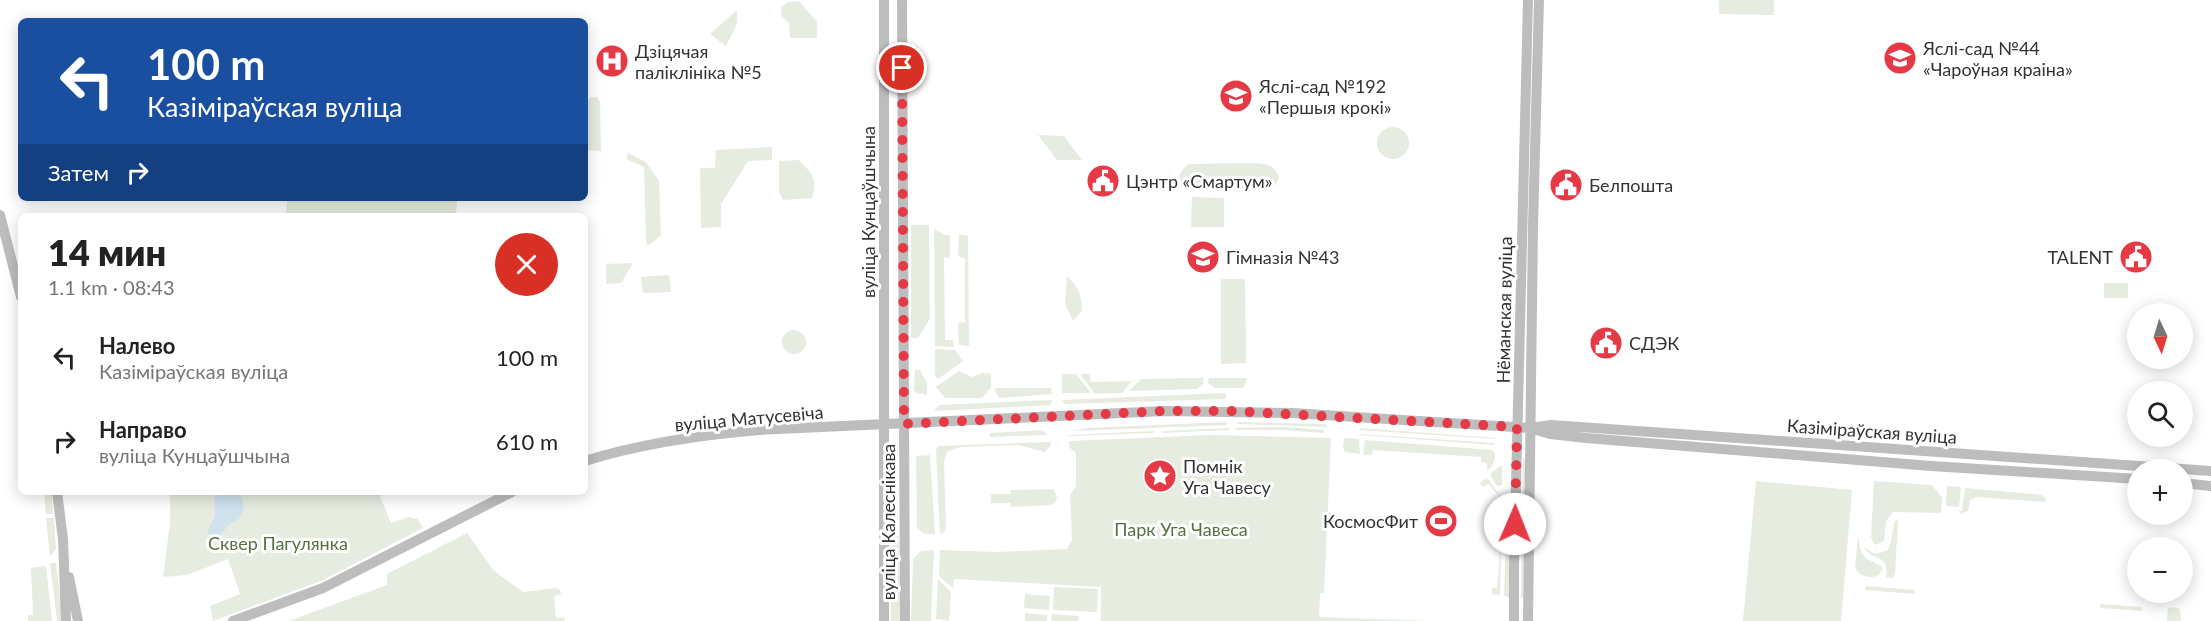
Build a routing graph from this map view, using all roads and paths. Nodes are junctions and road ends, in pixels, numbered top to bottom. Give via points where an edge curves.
1 (884, 0) edge
2 (902, 0) edge
3 (1528, 0) edge
4 (1539, 0) edge
5 (0, 215) edge
6 (18, 285) edge
7 (904, 424) junction
8 (883, 425) junction
9 (1517, 427) junction
10 (1530, 428) junction
11 (588, 460) edge
12 (2211, 471) edge
13 (2127, 478) edge
14 (2193, 484) edge
15 (2211, 486) edge
16 (57, 495) edge
17 (506, 495) edge
18 (64, 559) junction
19 (66, 621) edge
20 (78, 621) edge
21 (233, 621) edge
22 (884, 621) edge
23 (905, 621) edge
24 (1514, 621) edge
25 (1528, 621) edge

1 - 8 main road, вуліца Кунцаўшчына
2 - 7 main road, вуліца Кунцаўшчына
3 - 9 main road, Нёманская вуліца
4 - 10 main road, Нёманская вуліца
5 - 6 main road
7 - 8 main road, Казіміраўская вуліца
7 - 9 main road, Казіміраўская вуліца via 1230,411
7 - 23 main road, вуліца Калеснікава
8 - 11 main road, вуліца Матусевіча via 710,434
8 - 22 main road, вуліца Калеснікава
9 - 10 main road, Казіміраўская вуліца
9 - 24 main road, Нёманская вуліца
10 - 12 main road, Казіміраўская вуліца via 1551,425
10 - 13 main road, Казіміраўская вуліца via 1586,438
10 - 25 main road, Нёманская вуліца
14 - 15 main road
16 - 18 main road
17 - 21 main road via 323,588
18 - 19 main road
18 - 20 main road

